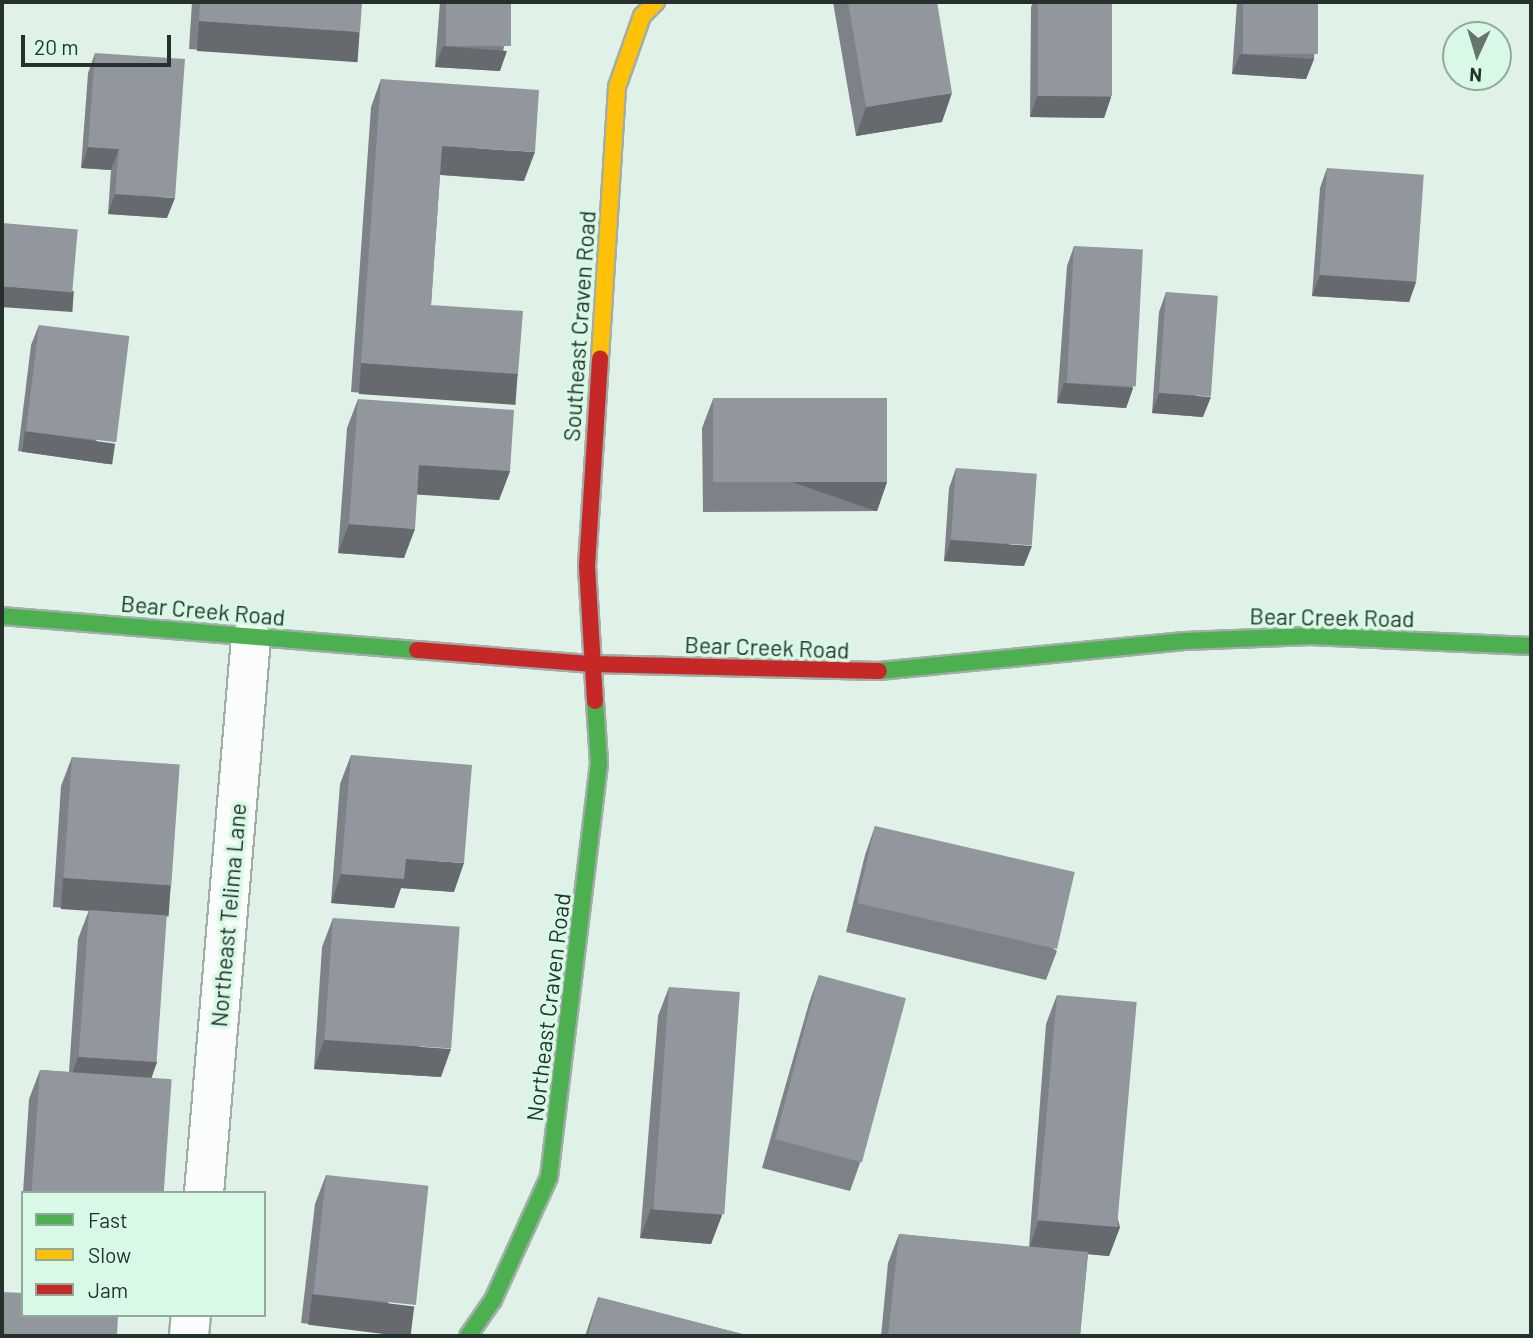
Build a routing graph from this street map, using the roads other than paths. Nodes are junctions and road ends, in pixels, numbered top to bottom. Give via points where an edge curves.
1 (656, 2) edge
2 (2, 616) edge
3 (251, 638) junction
4 (1531, 646) edge
5 (592, 664) junction
6 (204, 1191) edge
7 (191, 1317) edge
8 (189, 1336) edge
9 (468, 1336) edge

1 - 5 street, Southeast Craven Road via 642,16 617,87 587,566
2 - 3 street, Bear Creek Road
3 - 5 street, Bear Creek Road
3 - 6 street, Northeast Telima Lane
4 - 5 street, Bear Creek Road via 1310,636 1185,641 859,673
5 - 9 street, Northeast Craven Road via 598,763 568,1052 549,1177 493,1300
7 - 8 street

